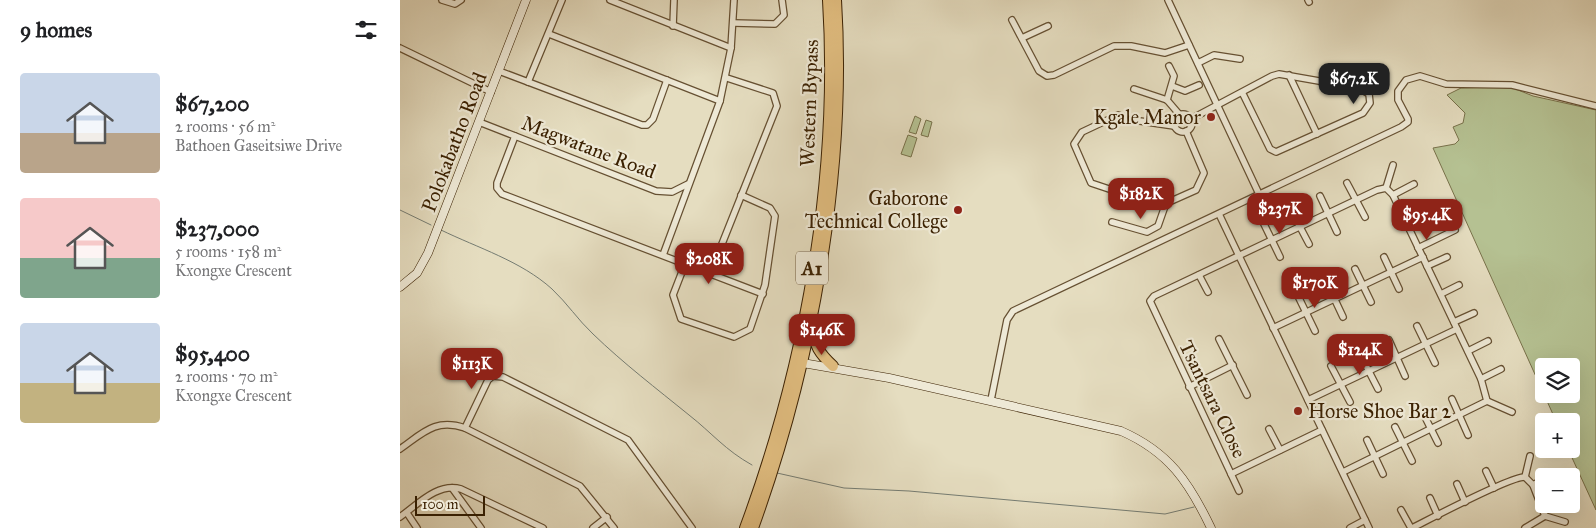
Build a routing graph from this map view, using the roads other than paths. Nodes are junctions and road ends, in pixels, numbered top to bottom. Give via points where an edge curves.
1 (442, 0) edge
2 (461, 0) edge
3 (526, 0) edge
4 (562, 0) edge
5 (610, 0) edge
6 (674, 0) edge
7 (734, 0) edge
8 (782, 0) edge
9 (828, 0) edge
10 (836, 0) edge
11 (1168, 0) edge
12 (626, 3) edge
13 (1012, 20) dead end
14 (734, 23) junction
15 (673, 26) junction
16 (1048, 26) dead end
17 (549, 34) junction
18 (1022, 38) junction
19 (1189, 45) junction
20 (400, 48) edge
21 (731, 48) junction
22 (1240, 60) dead end
23 (1198, 64) junction
24 (1169, 66) dead end
25 (499, 71) junction
26 (1289, 75) junction
27 (727, 78) junction
28 (667, 80) junction
29 (528, 82) junction
30 (1172, 86) junction
31 (1199, 86) dead end
32 (1134, 89) dead end
33 (491, 92) junction
34 (1242, 92) junction
35 (1167, 100) junction
36 (720, 101) junction
37 (1217, 106) junction
38 (1596, 106) edge
39 (1179, 114) junction
40 (1192, 119) junction
41 (479, 122) junction
42 (1174, 126) junction
43 (1186, 131) junction
44 (1317, 134) junction
45 (515, 136) junction
46 (1393, 165) dead end
47 (1348, 183) dead end
48 (688, 184) junction
49 (1414, 184) dead end
50 (1386, 188) junction
51 (1259, 194) junction
52 (741, 195) junction
53 (1393, 195) junction
54 (1320, 196) dead end
55 (1356, 200) junction
56 (1165, 203) junction
57 (1291, 210) dead end
58 (1426, 213) dead end
59 (1219, 214) junction
60 (1329, 214) junction
61 (1365, 217) dead end
62 (1112, 222) dead end
63 (1263, 222) dead end
64 (1407, 222) junction
65 (1300, 228) junction
66 (1455, 230) dead end
67 (1337, 232) dead end
68 (1272, 241) junction
69 (1309, 244) dead end
70 (1418, 248) junction
71 (663, 255) junction
72 (1238, 256) junction
73 (1280, 257) dead end
74 (1384, 257) dead end
75 (1423, 257) junction
76 (1447, 257) dead end
77 (685, 264) junction
78 (1427, 266) junction
79 (1355, 269) dead end
80 (1391, 272) junction
81 (710, 274) junction
82 (1199, 275) junction
83 (1327, 284) dead end
84 (1363, 285) junction
85 (818, 286) junction
86 (1459, 286) dead end
87 (400, 287) edge
88 (1400, 289) dead end
89 (1208, 292) dead end
90 (763, 294) junction
91 (1441, 294) junction
92 (1298, 296) dead end
93 (1335, 299) junction
94 (1371, 302) dead end
95 (1474, 313) dead end
96 (1306, 314) junction
97 (1344, 317) dead end
98 (1454, 322) junction
99 (1418, 326) dead end
100 (1273, 328) junction
101 (1458, 329) junction
102 (1315, 331) dead end
103 (1219, 340) dead end
104 (1389, 340) dead end
105 (1488, 341) dead end
106 (1426, 344) junction
107 (1468, 351) junction
108 (1360, 354) dead end
109 (1397, 358) junction
110 (800, 360) junction
111 (1434, 363) dead end
112 (1233, 365) junction
113 (833, 366) junction
114 (1331, 366) dead end
115 (1501, 370) dead end
116 (845, 371) junction
117 (1368, 371) junction
118 (1405, 376) dead end
119 (1481, 379) junction
120 (1341, 385) junction
121 (1189, 387) junction
122 (1378, 389) dead end
123 (1247, 395) dead end
124 (1452, 399) dead end
125 (990, 400) junction
126 (1308, 400) junction
127 (1487, 401) junction
128 (1350, 402) dead end
129 (1512, 412) dead end
130 (1423, 413) dead end
131 (1459, 415) junction
132 (1395, 427) dead end
133 (465, 428) junction
134 (1269, 429) dead end
135 (1431, 429) junction
136 (1322, 430) junction
137 (1468, 435) dead end
138 (1367, 440) dead end
139 (1403, 442) junction
140 (1438, 443) dead end
141 (400, 449) edge
142 (1280, 450) junction
143 (1530, 456) dead end
144 (1374, 457) junction
145 (1412, 461) dead end
146 (1486, 471) dead end
147 (1343, 472) junction
148 (1231, 474) junction
149 (1383, 474) dead end
150 (1525, 477) junction
151 (1457, 484) dead end
152 (1533, 485) joint
153 (452, 488) junction
154 (1494, 488) junction
155 (1239, 491) dead end
156 (1430, 498) dead end
157 (1465, 502) junction
158 (1401, 510) dead end
159 (406, 513) junction
160 (1438, 516) junction
161 (1545, 516) junction
162 (400, 518) edge
163 (607, 518) junction
164 (1365, 520) junction
165 (1565, 522) dead end
166 (1419, 526) edge
167 (417, 528) edge
168 (481, 528) edge
169 (543, 528) edge
170 (592, 528) edge
171 (614, 528) edge
172 (692, 528) edge
173 (745, 528) edge
174 (753, 528) edge
175 (1211, 528) edge
176 (1350, 528) edge
177 (1369, 528) edge
178 (1411, 528) edge
179 (1525, 528) edge

1 - 2 street via 455,4
3 - 25 street, Polokabatho Road
4 - 17 street
5 - 12 street
6 - 15 street
7 - 14 street
8 - 14 street via 784,15 775,24
9 - 110 highway, Western Bypass / A1 via 826,165
10 - 85 highway, Western Bypass / A1 via 834,153
11 - 19 street
12 - 15 street
13 - 18 street
14 - 21 street
15 - 21 street
16 - 18 street
17 - 28 street
17 - 29 street
18 - 19 street via 1039,71 1047,76 1114,46 1165,53
19 - 23 street
20 - 33 street
21 - 27 street
22 - 23 street via 1214,55
23 - 37 street
24 - 30 street via 1174,76
25 - 29 street
25 - 33 street, Polokabatho Road
26 - 34 street via 1272,76
26 - 44 street
26 - 44 street via 1359,88 1368,94 1370,103 1363,112
27 - 36 street
27 - 52 street via 773,93 777,101
28 - 29 street via 653,119 647,125
28 - 36 street
30 - 31 street via 1185,91
30 - 35 street
32 - 35 street
33 - 41 street, Polokabatho Road
34 - 37 street
34 - 44 street via 1273,151
35 - 39 street
36 - 48 street
37 - 40 street
37 - 51 street
38 - 51 street via 1512,85 1446,84 1416,76 1406,80 1398,91 1398,100 1408,122
39 - 40 street via 1186,114
39 - 42 street via 1174,119
40 - 43 street via 1192,126
41 - 45 street, Magwatane Road
41 - 87 street, Polokabatho Road via 422,265 417,274
42 - 43 street via 1179,131
42 - 56 street via 1118,115 1082,132 1074,144 1091,184 1127,190
43 - 56 street via 1204,173 1196,190
45 - 48 street, Magwatane Road via 656,190 672,192
45 - 71 street via 496,183 499,192
46 - 50 street
47 - 55 street
48 - 71 street via 684,203
49 - 53 street
50 - 53 street
50 - 55 street
51 - 59 street
52 - 81 street
52 - 90 street via 770,208 775,216
53 - 64 street
54 - 60 street
55 - 60 street
55 - 61 street
56 - 62 street via 1158,226 1147,232
57 - 65 street
58 - 64 street
59 - 72 street
59 - 125 street via 1013,311 1007,320
60 - 65 street
60 - 67 street
63 - 68 street
64 - 70 street
65 - 68 street
65 - 69 street
66 - 70 street
68 - 72 street
68 - 73 street
70 - 75 street
71 - 77 street
72 - 82 street
72 - 100 street
74 - 80 street
75 - 78 street
75 - 80 street
76 - 78 street
77 - 81 street
77 - 90 street via 673,295 681,319 738,336 752,327
78 - 91 street
79 - 84 street
80 - 84 street
80 - 88 street
81 - 90 street
82 - 89 street
82 - 121 street, Tsantsara Close via 1150,300
83 - 93 street
84 - 93 street
84 - 94 street
85 - 110 highway, Western Bypass / A1
85 - 113 highway via 814,338 819,351
86 - 91 street
91 - 98 street
92 - 96 street
93 - 96 street
93 - 97 street
95 - 98 street
96 - 100 street
96 - 102 street
98 - 101 street
99 - 106 street
100 - 126 street
101 - 106 street
101 - 107 street
103 - 112 street
104 - 109 street
105 - 107 street
106 - 109 street
106 - 111 street
107 - 119 street
108 - 117 street
109 - 117 street
109 - 118 street
110 - 113 street
110 - 116 street
110 - 173 highway, Western Bypass / A1
110 - 174 highway, Western Bypass / A1 via 783,438
112 - 121 street
112 - 123 street
113 - 116 street
114 - 120 street
115 - 119 street
116 - 125 street
117 - 120 street
117 - 122 street
119 - 127 street
120 - 126 street
120 - 128 street
121 - 148 street, Tsantsara Close
124 - 131 street
125 - 175 street via 1110,428 1151,446 1180,474
126 - 136 street
127 - 129 street
127 - 131 street
130 - 135 street
131 - 135 street
131 - 137 street
132 - 139 street
133 - 141 street via 447,424 433,426
133 - 163 street via 573,481
133 - 172 street via 488,380 498,375 628,440
134 - 142 street
135 - 139 street
135 - 140 street
136 - 142 street, Tsantsara Close
136 - 147 street
138 - 144 street
139 - 144 street
139 - 145 street
142 - 148 street, Tsantsara Close
143 - 150 street
144 - 147 street
144 - 149 street
146 - 154 street
147 - 164 street
148 - 155 street
150 - 152 street
150 - 154 street
151 - 157 street
152 - 161 street
153 - 159 street via 435,492
153 - 168 street
153 - 169 street via 461,489
154 - 157 street
156 - 160 street
157 - 160 street
158 - 178 street
159 - 162 street
159 - 167 street
160 - 166 street
161 - 165 street
161 - 179 street
163 - 170 street
163 - 171 street
164 - 176 street
164 - 177 street
166 - 178 street

